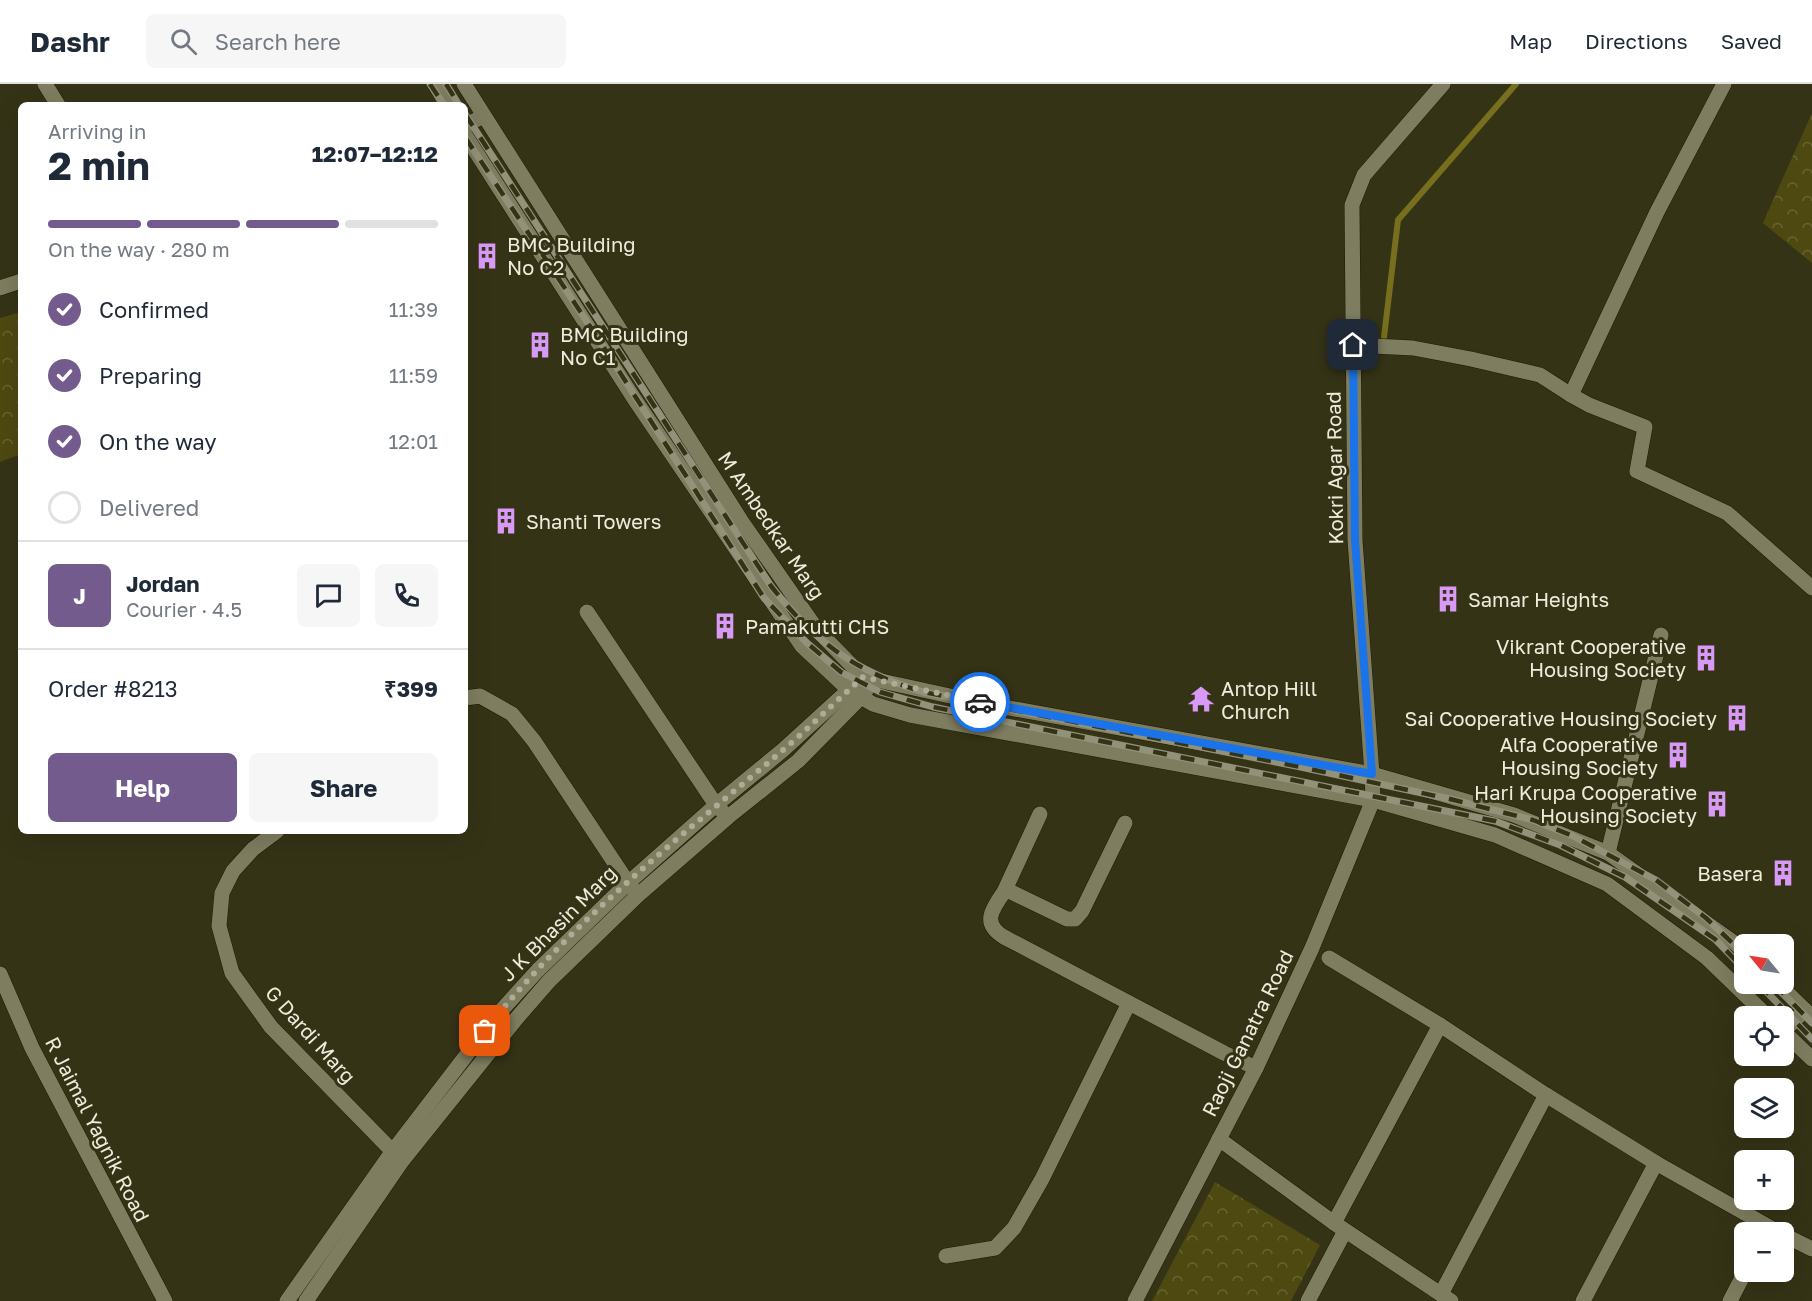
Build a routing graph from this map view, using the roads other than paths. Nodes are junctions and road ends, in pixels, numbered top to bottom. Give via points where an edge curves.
1 (45, 84) edge
2 (435, 84) edge
3 (464, 84) edge
4 (1443, 84) edge
5 (1724, 84) edge
6 (56, 102) edge
7 (445, 102) edge
8 (483, 116) junction
9 (468, 124) edge
10 (468, 140) edge
11 (18, 282) edge
12 (0, 288) edge
13 (1353, 345) junction
14 (1571, 395) junction
15 (1812, 588) edge
16 (587, 612) dead end
17 (1661, 635) dead end
18 (868, 678) junction
19 (855, 694) junction
20 (468, 698) edge
21 (1372, 774) junction
22 (1373, 800) junction
23 (716, 805) junction
24 (1040, 814) dead end
25 (728, 817) junction
26 (1125, 823) dead end
27 (273, 834) edge
28 (1608, 853) junction
29 (628, 883) junction
30 (1004, 892) junction
31 (638, 895) junction
32 (1734, 943) edge
33 (1329, 958) dead end
34 (0, 974) edge
35 (1788, 994) edge
36 (1129, 1003) junction
37 (1757, 1006) edge
38 (1809, 1014) edge
39 (1794, 1024) edge
40 (1440, 1025) junction
41 (1794, 1041) edge
42 (1812, 1059) edge
43 (1257, 1068) junction
44 (1546, 1095) junction
45 (1219, 1138) junction
46 (397, 1157) junction
47 (1656, 1163) junction
48 (1758, 1222) edge
49 (1340, 1227) junction
50 (1794, 1240) edge
51 (1812, 1248) edge
52 (946, 1256) dead end
53 (1740, 1282) edge
54 (1448, 1299) edge
55 (291, 1300) edge
56 (165, 1301) edge
57 (306, 1301) edge
58 (1135, 1301) edge
59 (1308, 1301) edge
60 (1583, 1301) edge
61 (1730, 1301) edge

1 - 6 street
2 - 7 street
3 - 8 street, M Ambedkar Marg
4 - 13 street, Kokri Agar Road via 1364,175 1352,205
5 - 14 street via 1657,212
8 - 9 street
8 - 18 street, M Ambedkar Marg via 742,522 818,632
10 - 19 street via 635,400 802,646
11 - 12 street
13 - 14 street via 1413,348 1471,359 1540,375
13 - 21 street, Kokri Agar Road via 1355,540
14 - 15 street via 1646,427 1637,471 1727,513
16 - 23 street
17 - 28 street
18 - 19 street, J K Bhasin Marg
18 - 21 street via 982,703
19 - 22 street via 910,715
19 - 23 street, J K Bhasin Marg
19 - 25 street, J K Bhasin Marg via 798,761
20 - 29 street via 480,696 512,714
21 - 22 street, Raoji Ganatra Road
21 - 28 street via 1514,815
22 - 37 street via 1495,836 1607,884 1707,958
22 - 43 street, Raoji Ganatra Road
23 - 25 street
23 - 29 street, J K Bhasin Marg
24 - 30 street
25 - 31 street, J K Bhasin Marg
26 - 30 street via 1075,919
27 - 46 street, G Dardi Marg via 233,871 222,893 219,926 232,973 271,1027
28 - 32 street
29 - 31 street
29 - 46 street, J K Bhasin Marg via 538,969 498,1014
30 - 36 street via 990,920 994,931
31 - 46 street, J K Bhasin Marg via 536,996
33 - 40 street
34 - 56 street, R Jaimal Yagnik Road via 32,1048
35 - 38 street
36 - 43 street
36 - 52 street via 1014,1228 995,1248
38 - 39 street
40 - 44 street
40 - 49 street
41 - 42 street
43 - 45 street, Raoji Ganatra Road
44 - 47 street
44 - 54 street
45 - 49 street
45 - 58 street, Raoji Ganatra Road
46 - 55 street, J K Bhasin Marg
46 - 57 street, J K Bhasin Marg
47 - 48 street
47 - 60 street
49 - 54 street
49 - 59 street
50 - 51 street
53 - 61 street

